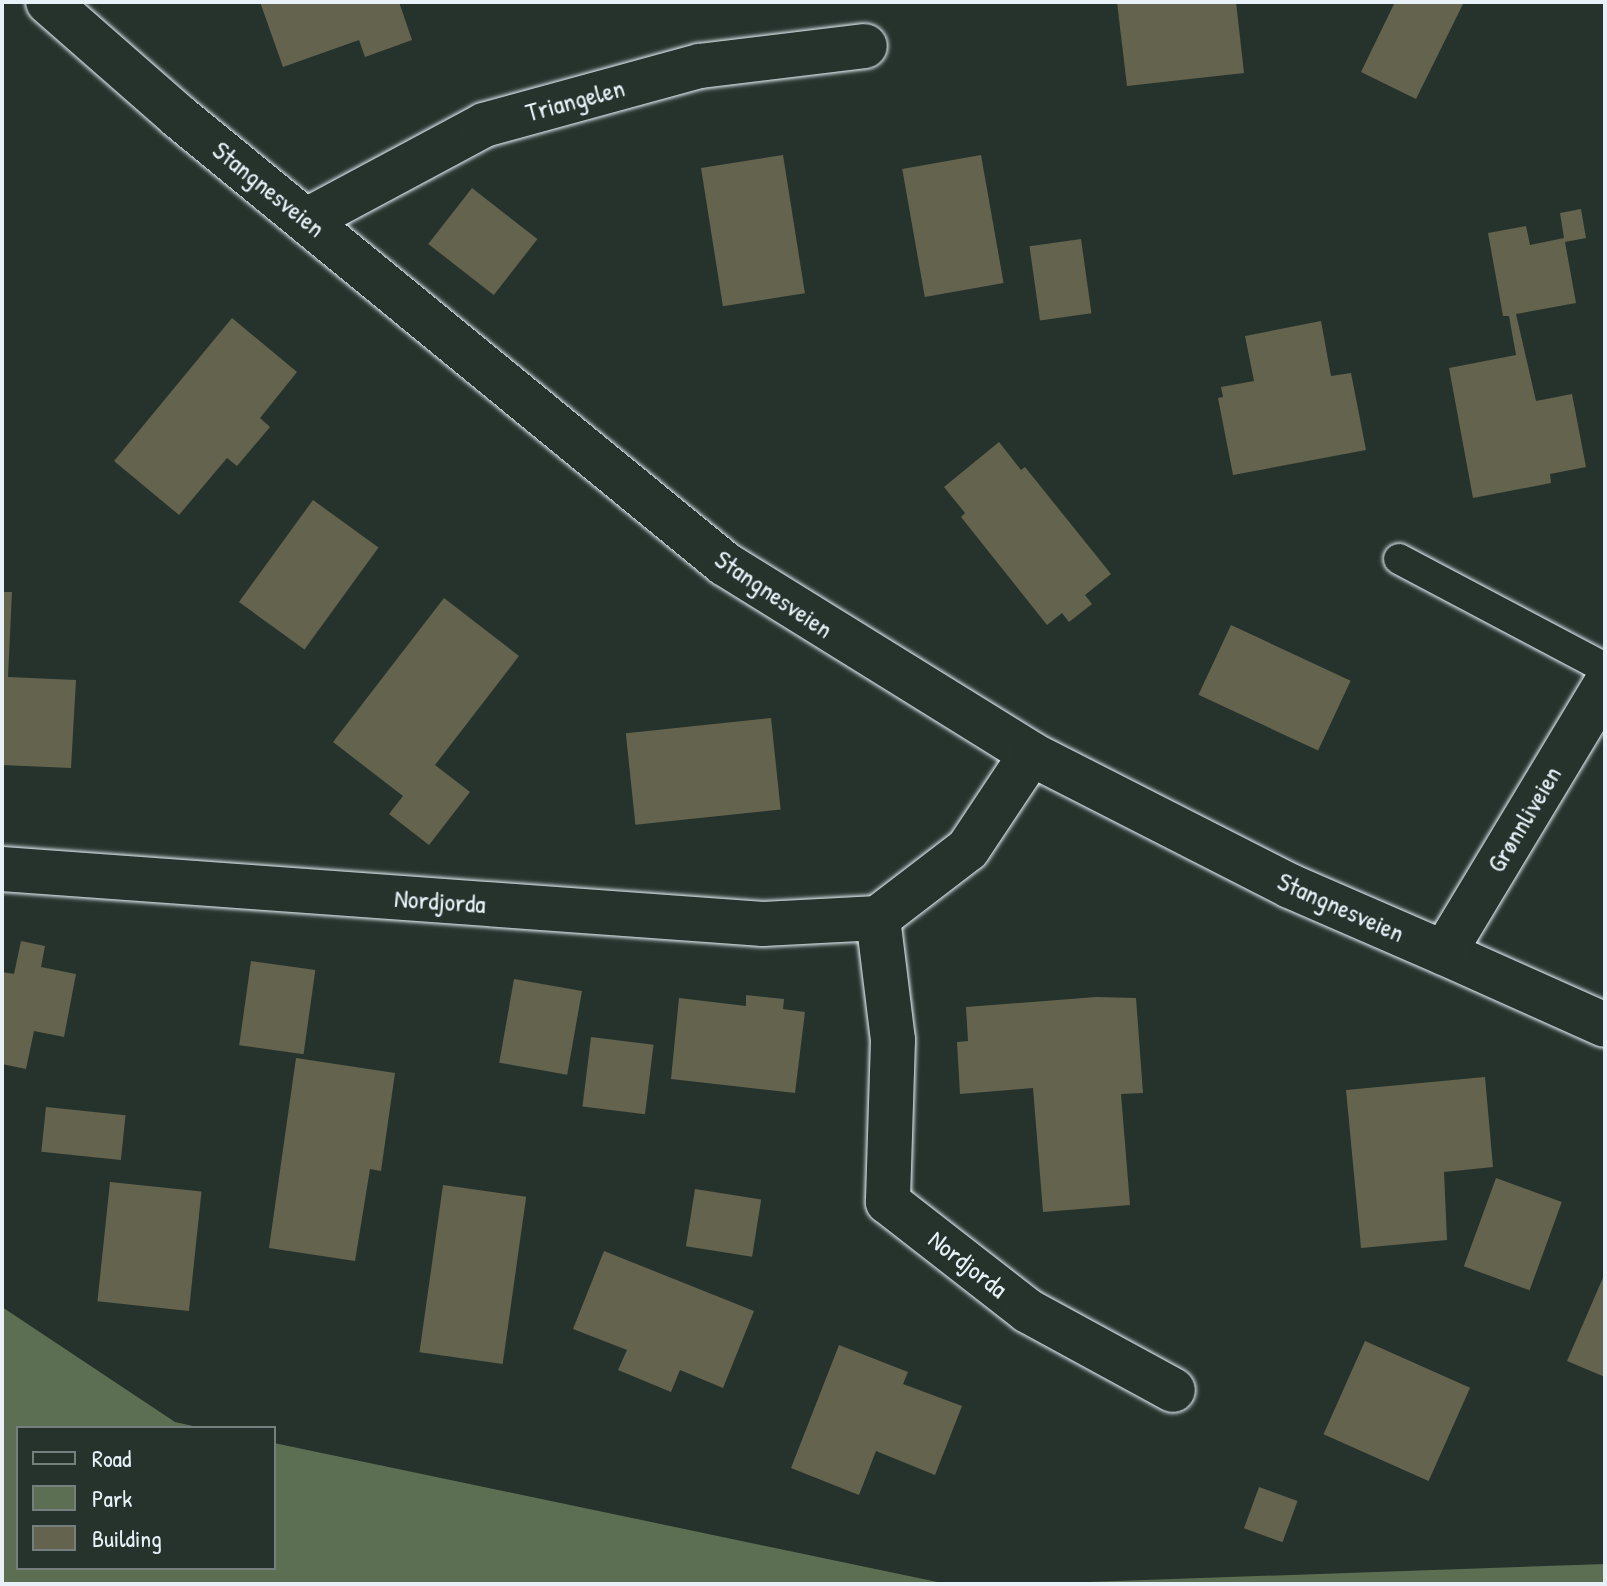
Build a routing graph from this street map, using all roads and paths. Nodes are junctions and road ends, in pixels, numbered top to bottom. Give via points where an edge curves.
1 (48, 2) edge
2 (865, 46) dead end
3 (307, 220) junction
4 (1399, 559) dead end
5 (1605, 668) edge
6 (1605, 685) edge
7 (1031, 754) junction
8 (2, 869) edge
9 (878, 918) junction
10 (1444, 953) junction
11 (1605, 1025) edge
12 (1173, 1390) dead end

1 - 3 street, Stangnesveien
2 - 3 street, Triangelen via 700,66 484,125
3 - 7 street, Stangnesveien via 725,564
4 - 5 lane
6 - 10 street, Grønnliveien
7 - 9 street via 968,849
7 - 10 street, Stangnesveien via 1290,886
8 - 9 street, Nordjorda via 763,924
9 - 12 street, Nordjorda via 893,1040 888,1202 1028,1311
10 - 11 street, Stangnesveien

